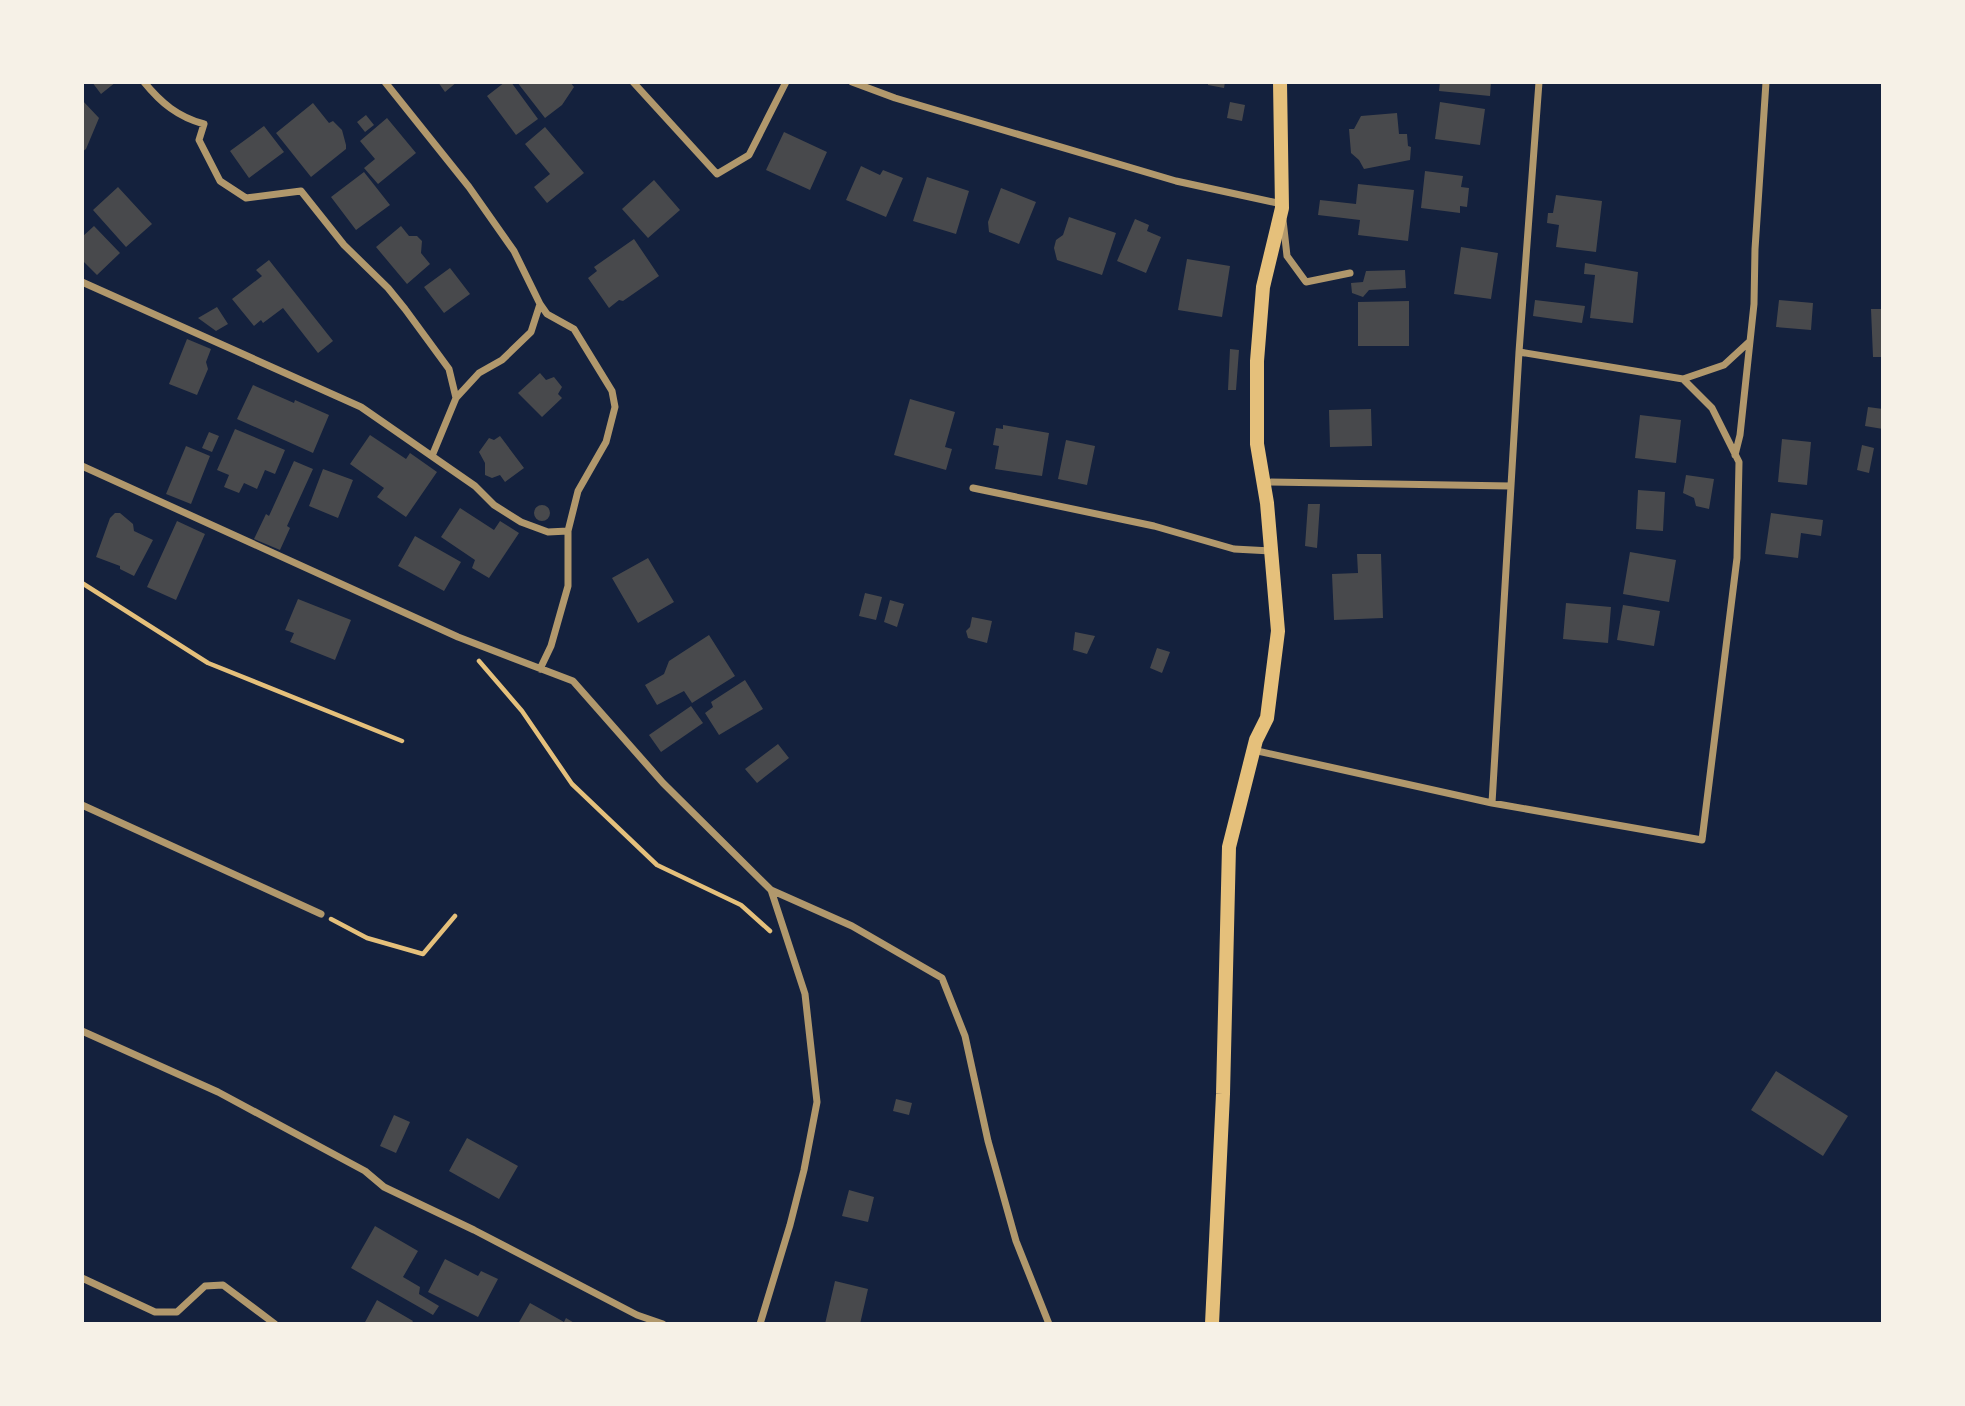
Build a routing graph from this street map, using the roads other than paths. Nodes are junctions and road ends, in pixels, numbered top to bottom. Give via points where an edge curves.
1 (144, 82) edge
2 (384, 82) edge
3 (632, 82) edge
4 (786, 82) edge
5 (852, 82) edge
6 (1280, 82) edge
7 (1539, 82) edge
8 (1766, 82) edge
9 (1282, 204) junction
10 (1350, 273) dead end
11 (82, 282) edge
12 (540, 304) junction
13 (1750, 341) junction
14 (1519, 352) junction
15 (1683, 379) junction
16 (456, 398) junction
17 (1735, 455) junction
18 (432, 456) junction
19 (82, 466) edge
20 (1264, 482) junction
21 (1511, 486) junction
22 (973, 488) dead end
23 (568, 531) junction
24 (1272, 551) junction
25 (540, 668) junction
26 (1253, 750) junction
27 (1492, 803) junction
28 (82, 805) edge
29 (771, 890) junction
30 (321, 914) road end
31 (82, 1031) edge
32 (82, 1278) edge
33 (275, 1324) edge
34 (663, 1324) edge
35 (760, 1324) edge
36 (1049, 1324) edge
37 (1212, 1324) edge

1 - 16 street via 161,102 187,120 204,124 199,140 220,181 246,198 301,191 405,309 449,369
2 - 12 street via 484,208 514,251
3 - 4 street via 717,174 749,155
5 - 9 street via 1176,181
6 - 9 main road
7 - 14 street
8 - 13 street
9 - 10 street via 1287,256 1306,282
9 - 20 main road via 1263,287 1257,361 1257,444
11 - 18 street via 361,407
12 - 16 street via 531,332 502,360 479,373
12 - 23 street via 547,314 574,328 612,391 615,407 606,442 578,491
13 - 15 street via 1724,365
13 - 17 street
14 - 15 street
14 - 21 street
15 - 17 street via 1712,408
16 - 18 street
17 - 27 street via 1739,462 1737,558 1702,840
18 - 23 street via 521,522 548,532
19 - 25 street via 458,637
20 - 21 street
20 - 24 main road
21 - 27 street
22 - 24 street via 1154,526 1234,549
23 - 25 street via 568,586
24 - 26 main road via 1278,631 1266,718
25 - 29 street via 573,681 663,783
26 - 27 street
26 - 37 main road via 1229,847
28 - 30 street
29 - 35 street via 805,994 817,1102 790,1226
29 - 36 street via 852,926 942,978 965,1036 1016,1241
31 - 34 street via 218,1093 365,1171 384,1187
32 - 33 street via 155,1312 177,1312 205,1286 223,1285

